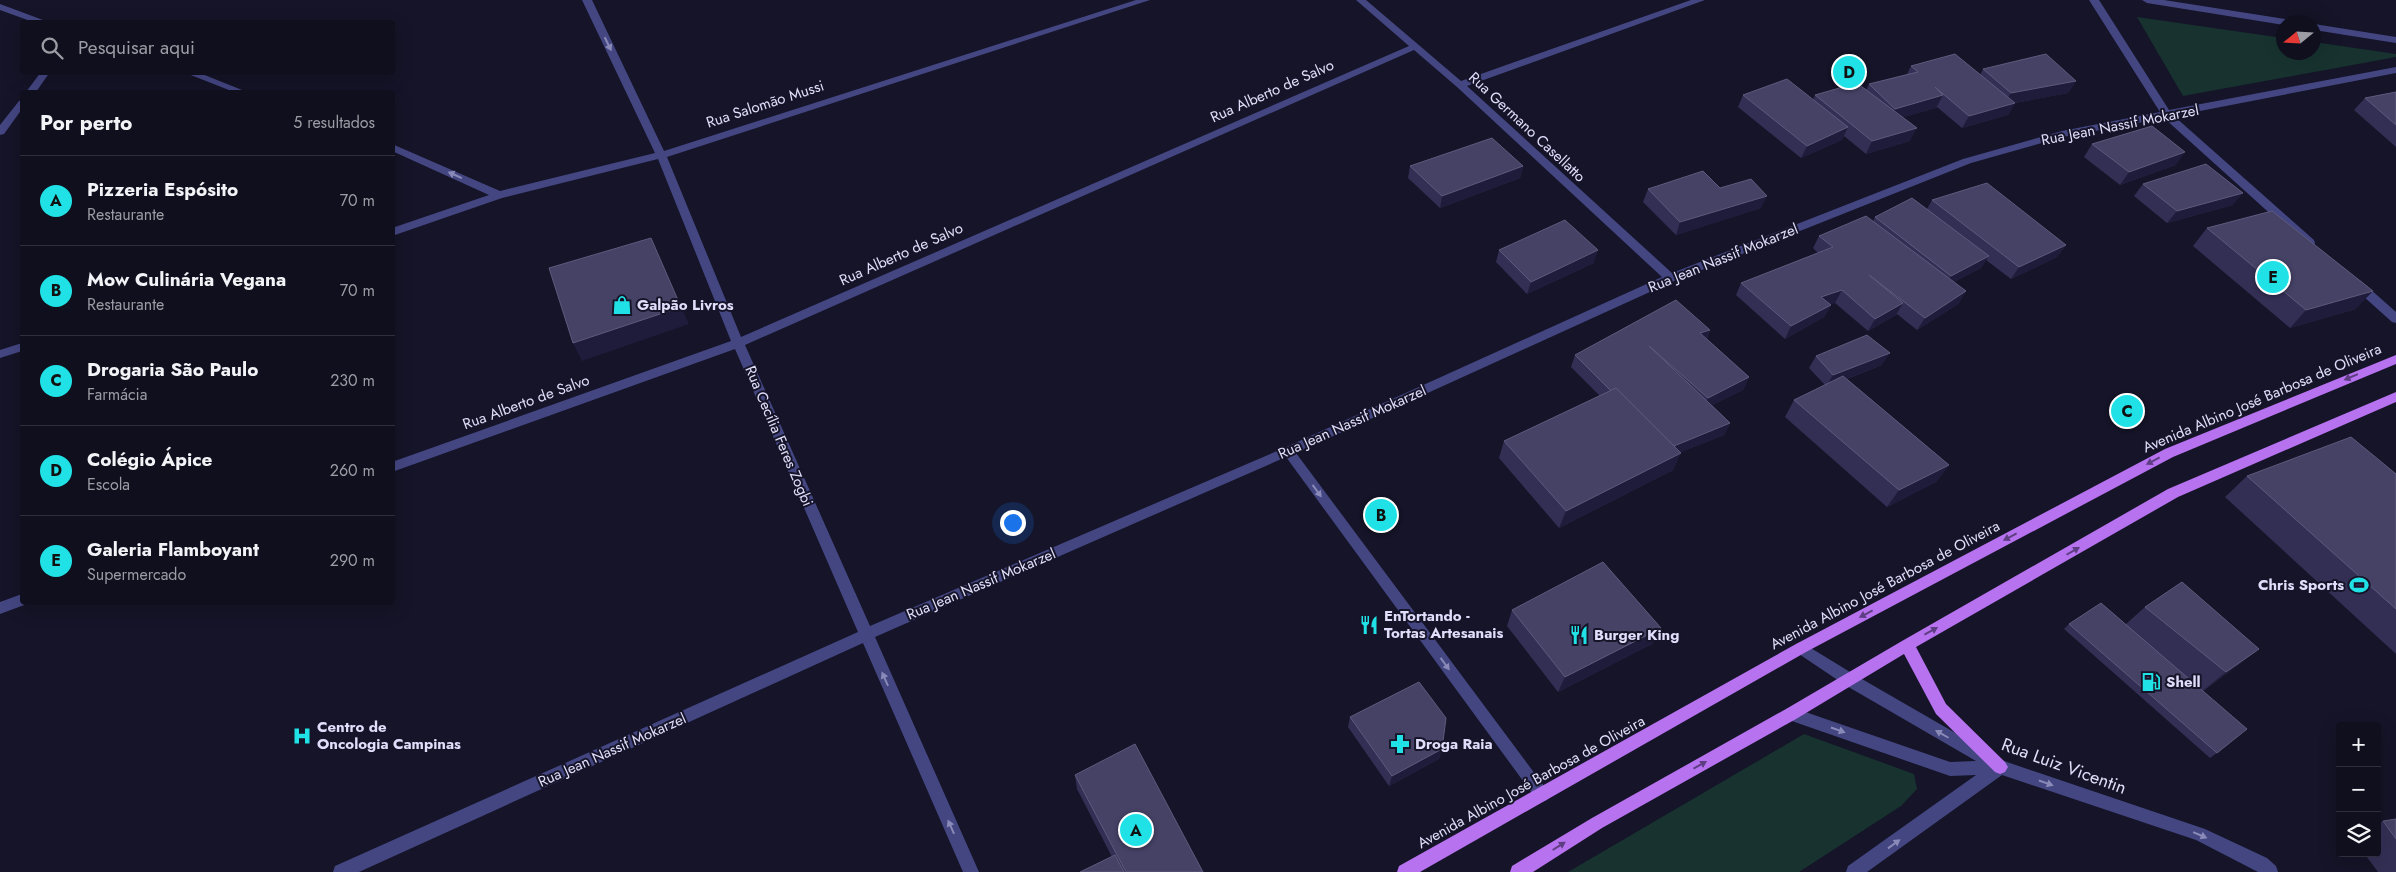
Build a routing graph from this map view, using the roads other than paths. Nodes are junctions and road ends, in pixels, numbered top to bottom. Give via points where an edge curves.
1 (587, 0) edge
2 (1145, 0) edge
3 (1362, 0) edge
4 (1700, 0) edge
5 (2094, 0) edge
6 (2147, 0) edge
7 (0, 8) edge
8 (34, 20) edge
9 (2276, 21) edge
10 (2321, 28) edge
11 (2396, 40) edge
12 (1414, 47) junction
13 (2396, 70) edge
14 (44, 75) edge
15 (195, 75) edge
16 (1460, 85) junction
17 (32, 90) edge
18 (236, 90) edge
19 (20, 106) edge
20 (2167, 115) junction
21 (0, 132) edge
22 (395, 148) edge
23 (661, 155) junction
24 (499, 195) junction
25 (395, 231) edge
26 (2322, 254) edge
27 (1670, 278) junction
28 (2352, 280) edge
29 (2396, 319) edge
30 (738, 343) junction
31 (20, 348) edge
32 (0, 354) edge
33 (2396, 359) edge
34 (2396, 397) edge
35 (1288, 452) junction
36 (395, 466) edge
37 (20, 601) edge
38 (0, 608) edge
39 (865, 635) junction
40 (1907, 645) junction
41 (1801, 648) junction
42 (1850, 680) junction
43 (1792, 714) junction
44 (2000, 767) junction
45 (1542, 795) junction
46 (341, 872) edge
47 (971, 872) edge
48 (1405, 872) edge
49 (1518, 872) edge
50 (1854, 872) edge
51 (2270, 872) edge

1 -> 23 street, Rua Cecília Feres Zogbi
2 - 23 street, Rua Salomão Mussi
3 - 12 street, Rua Germano Casellatto
4 - 16 street
5 - 20 street
6 - 9 street
7 - 8 street
10 - 11 street
12 - 16 street, Rua Germano Casellatto
12 - 30 street, Rua Alberto de Salvo
13 - 20 street, Rua Jean Nassif Mokarzel
14 - 17 street
15 - 18 street
16 - 27 street, Rua Germano Casellatto
19 - 21 street
20 - 26 street
20 - 27 street, Rua Jean Nassif Mokarzel via 2062,134 1967,162
24 -> 22 street
23 - 24 street, Rua Salomão Mussi
23 - 30 street, Rua Cecília Feres Zogbi
24 - 25 street, Rua Salomão Mussi
27 - 35 street, Rua Jean Nassif Mokarzel
28 - 29 street
30 - 36 street, Rua Alberto de Salvo
30 - 39 street, Rua Cecília Feres Zogbi
31 - 32 street
33 -> 41 main road, Avenida Albino José Barbosa de Oliveira via 2168,453
40 -> 34 main road via 2173,493
35 - 39 street, Rua Jean Nassif Mokarzel
35 -> 45 street
37 - 38 street
39 - 46 street, Rua Jean Nassif Mokarzel
47 -> 39 street, Rua Cecília Feres Zogbi
40 - 42 main road
40 - 44 main road via 1942,708
41 - 42 street, Rua Luiz Vicentin
41 - 45 main road, Avenida Albino José Barbosa de Oliveira
42 - 43 main road
44 -> 42 street, Rua Luiz Vicentin
43 -> 44 street via 1950,769
49 -> 43 main road via 1597,823
50 -> 44 street
44 -> 51 street, Rua Luiz Vicentin via 2199,834 2261,864
45 - 48 main road, Avenida Albino José Barbosa de Oliveira

